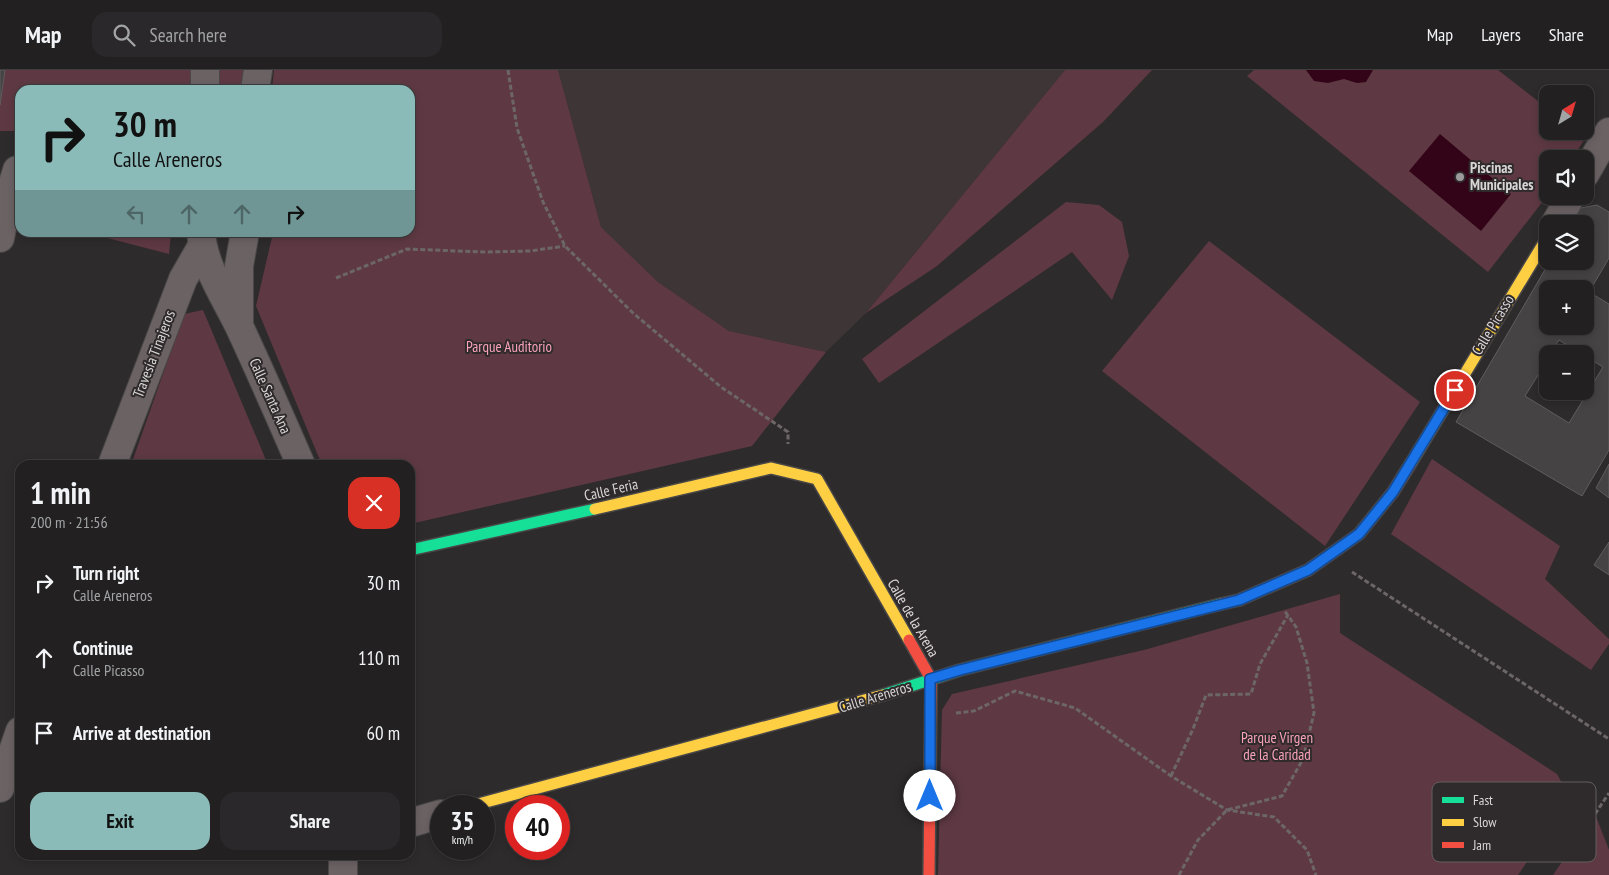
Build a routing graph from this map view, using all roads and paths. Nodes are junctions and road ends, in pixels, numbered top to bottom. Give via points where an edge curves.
1 (205, 70) edge
2 (258, 70) edge
3 (508, 70) edge
4 (205, 85) edge
5 (256, 85) edge
6 (1609, 132) edge
7 (12, 170) edge
8 (1594, 173) edge
9 (245, 237) edge
10 (0, 238) edge
11 (202, 239) edge
12 (565, 246) junction
13 (1539, 251) edge
14 (336, 278) dead end
15 (239, 326) junction
16 (114, 460) edge
17 (299, 460) edge
18 (790, 473) junction
19 (817, 479) joint
20 (415, 549) edge
21 (1330, 555) junction
22 (1269, 587) junction
23 (1288, 615) junction
24 (930, 679) junction
25 (930, 717) junction
26 (1609, 739) edge
27 (15, 745) edge
28 (1171, 776) junction
29 (0, 788) edge
30 (1609, 793) edge
31 (495, 800) edge
32 (1227, 810) junction
33 (1596, 812) edge
34 (430, 817) edge
35 (415, 821) edge
36 (343, 860) edge
37 (343, 875) edge
38 (929, 875) edge
39 (1179, 875) edge
40 (1316, 875) edge

1 - 4 street
2 - 5 street
3 - 12 path via 517,128 543,202
6 - 8 street
7 - 10 street
9 - 15 street, Calle Santa Ana via 240,266
11 - 15 street, Calle Santa Ana
11 - 16 street, Travesía Tinajeros via 183,279
12 - 14 path via 530,251 407,248
12 - 18 path via 640,320 721,386 788,432
13 - 21 street, Calle Picasso via 1393,492 1359,534
15 - 17 street, Calle Santa Ana
18 - 19 street, Calle Feria
18 - 20 street, Calle Feria via 771,468
19 - 24 street, Calle de la Arena
21 - 22 street, Calle Areneros via 1308,570
21 - 26 path
22 - 23 path
22 - 24 street, Calle Areneros via 1239,600
23 - 28 path via 1260,664 1251,694 1206,695
23 - 32 path via 1296,627 1306,663 1314,712 1303,759 1282,796
24 - 25 street, Calle de la Arena
24 - 31 street, Calle Areneros via 851,705
25 - 28 path via 974,711 1015,691 1075,708
25 - 38 street, Calle de la Arena
27 - 29 street
28 - 32 path
30 - 33 path
32 - 39 path via 1198,840
32 - 40 path via 1274,817 1307,850
34 - 35 street
36 - 37 street

